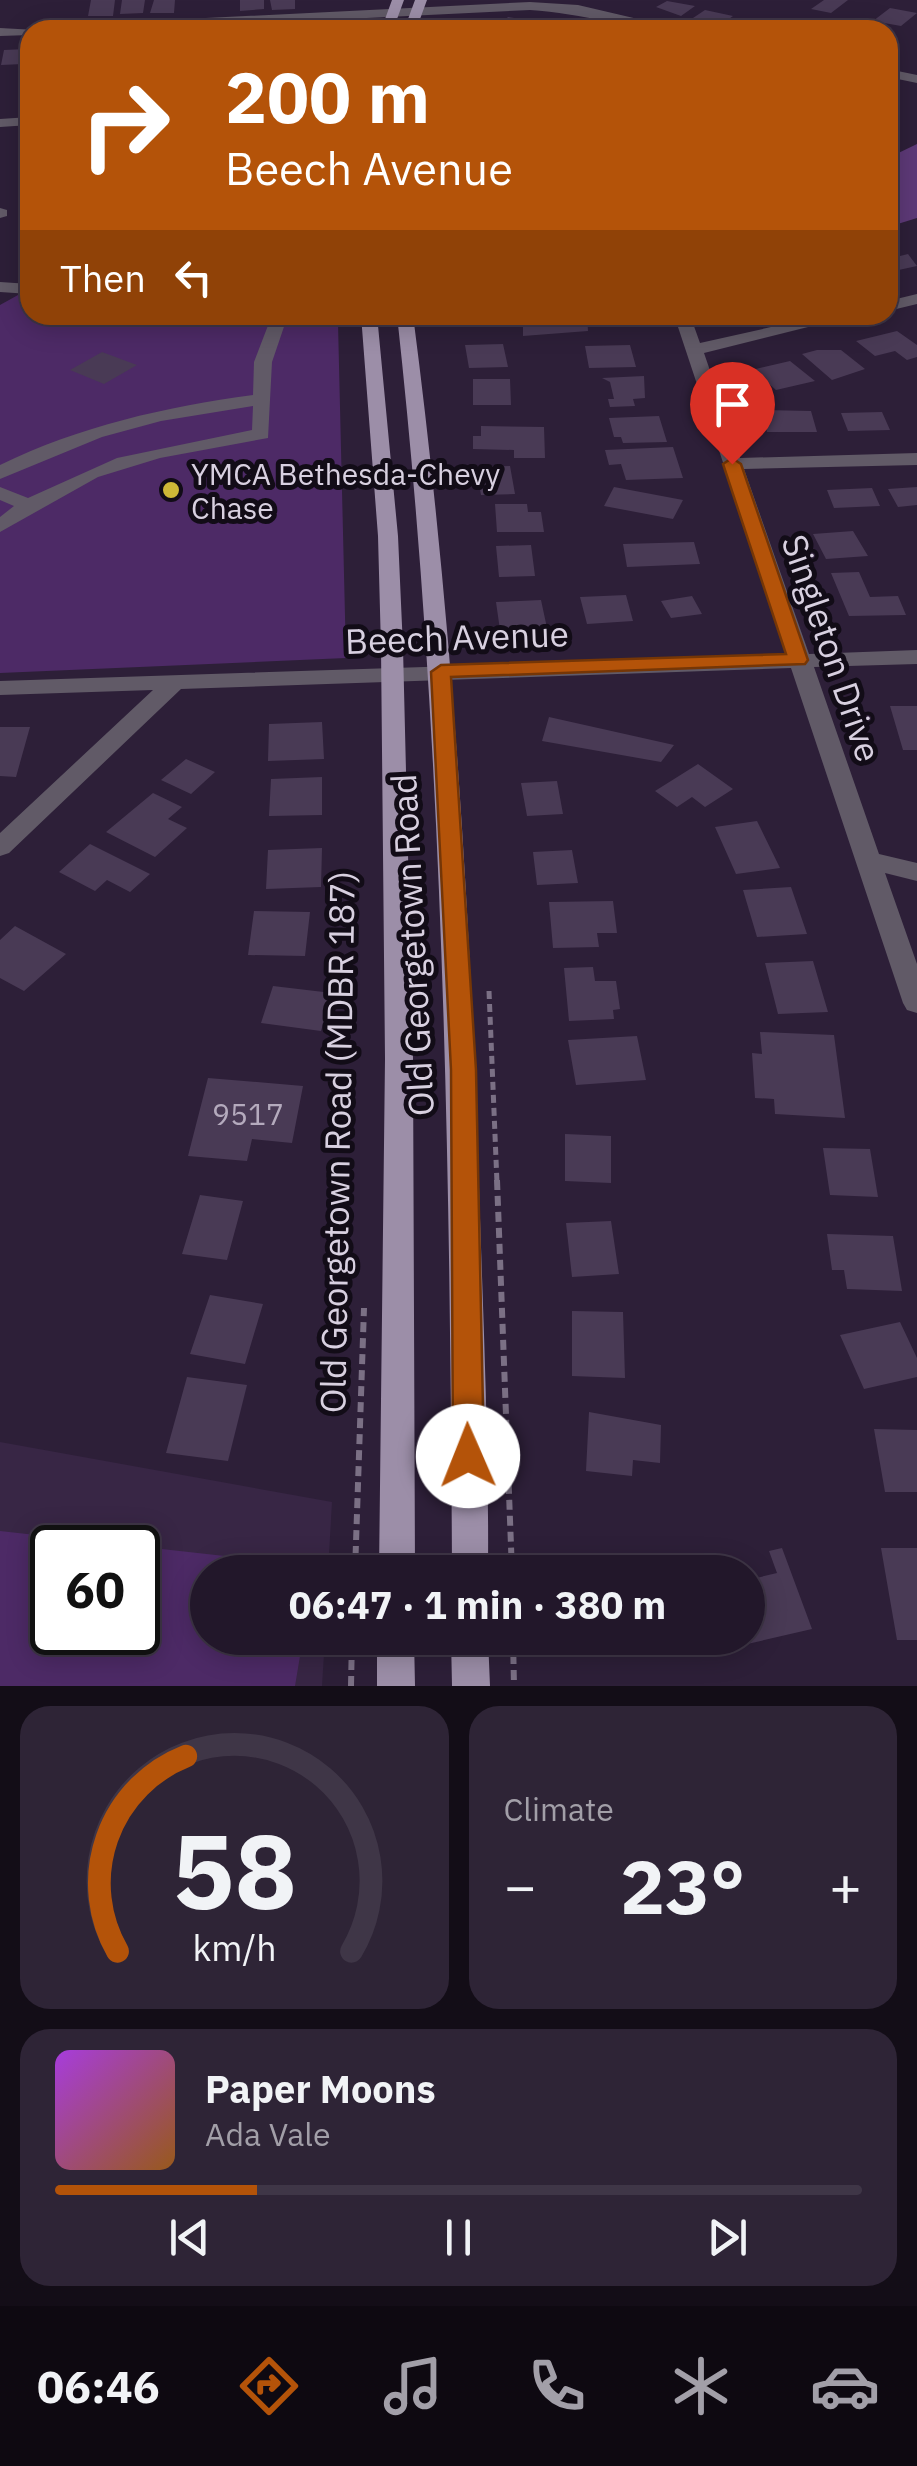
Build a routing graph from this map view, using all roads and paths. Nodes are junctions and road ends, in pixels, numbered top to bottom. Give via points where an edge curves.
1 (419, 6) edge
2 (395, 7) edge
3 (168, 20) edge
4 (625, 20) edge
5 (276, 325) edge
6 (370, 325) edge
7 (406, 325) edge
8 (685, 325) edge
9 (804, 325) edge
10 (694, 350) junction
11 (262, 399) junction
12 (917, 459) edge
13 (732, 464) junction
14 (0, 473) edge
15 (0, 493) edge
16 (26, 504) junction
17 (0, 526) edge
18 (917, 657) edge
19 (798, 660) junction
20 (441, 672) junction
21 (392, 674) junction
22 (173, 684) junction
23 (0, 688) edge
24 (0, 847) edge
25 (870, 861) junction
26 (917, 872) edge
27 (917, 1003) edge
28 (364, 1296) dead end
29 (356, 1555) edge
30 (397, 1555) edge
31 (470, 1555) edge
32 (351, 1655) edge
33 (396, 1655) edge
34 (470, 1655) edge
35 (513, 1655) edge
36 (350, 1686) edge
37 (396, 1686) edge
38 (471, 1686) edge
39 (514, 1686) edge

1 - 2 street
1 - 4 street via 555,7
2 - 3 street
5 - 11 street via 263,362
6 - 21 main road, Old Georgetown Road
7 - 20 main road, Old Georgetown Road
8 - 10 street, Singleton Drive
9 - 10 street
10 - 13 street, Singleton Drive
11 - 14 street via 93,432
11 - 16 street via 260,434 161,448
12 - 13 street
13 - 19 street, Singleton Drive
15 - 16 street
16 - 17 street
18 - 19 street, Beech Avenue
19 - 20 street, Beech Avenue
19 - 25 street, Singleton Drive
20 - 21 street, Beech Avenue
20 - 31 main road, Old Georgetown Road via 464,1070
21 - 22 street, Beech Avenue
21 - 30 main road, Old Georgetown Road
22 - 23 street, Beech Avenue
22 - 24 street
25 - 26 street
25 - 27 street, Singleton Drive
28 - 29 path, Old Georgetown Road (MDBR 187)
32 - 36 path
33 - 37 main road
34 - 38 main road
35 - 39 path

